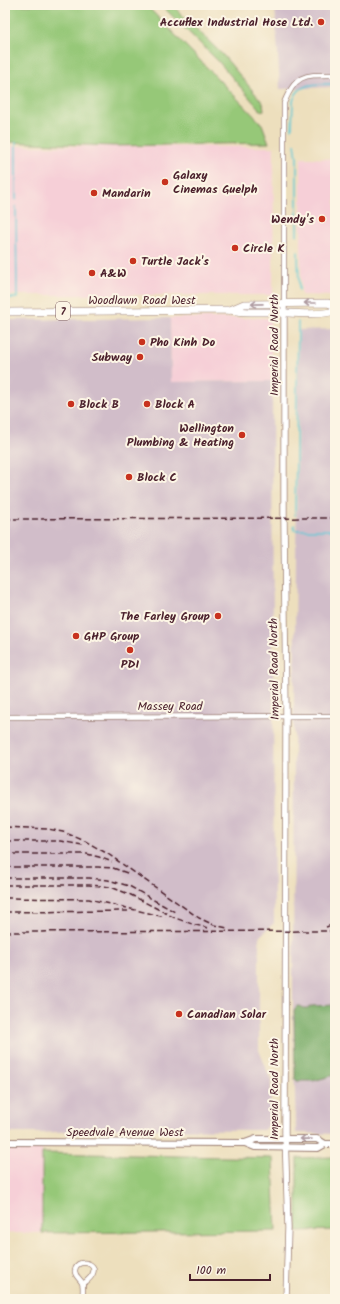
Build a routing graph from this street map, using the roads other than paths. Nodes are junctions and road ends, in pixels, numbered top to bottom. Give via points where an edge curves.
1 (335, 75) edge
2 (284, 303) junction
3 (335, 306) edge
4 (230, 310) junction
5 (335, 311) edge
6 (5, 312) edge
7 (284, 313) junction
8 (286, 716) junction
9 (335, 716) edge
10 (5, 717) edge
11 (285, 1139) junction
12 (5, 1142) edge
13 (245, 1143) junction
14 (326, 1144) junction
15 (335, 1144) edge
16 (286, 1148) junction
17 (83, 1284) junction
18 (83, 1299) edge
19 (286, 1299) edge

1 - 2 street, Imperial Road North via 312,75 299,79 290,89 284,103
3 -> 2 main road, Woodlawn Road West / 7 via 328,303
2 -> 4 main road, Woodlawn Road West / 7 via 244,304
2 - 7 street, Imperial Road North
4 - 6 main road, Woodlawn Road West / 7
4 - 7 main road, Woodlawn Road West / 7
5 - 7 main road, Woodlawn Road West / 7
7 - 8 street, Imperial Road North
8 - 9 street, Massey Road
8 - 10 street, Massey Road
8 - 11 street, Imperial Road North
11 - 13 main road, Speedvale Avenue West via 256,1139
14 -> 11 main road, Speedvale Avenue West via 317,1139
11 - 16 street, Imperial Road North
12 - 13 main road, Speedvale Avenue West
13 - 16 main road, Speedvale Avenue West via 255,1147
14 - 15 main road, Speedvale Avenue West
14 - 16 main road, Speedvale Avenue West via 318,1148
16 - 19 street, Imperial Road North
17 - 17 street via 75,1272 78,1264 85,1263 91,1265 94,1274
17 - 18 street

